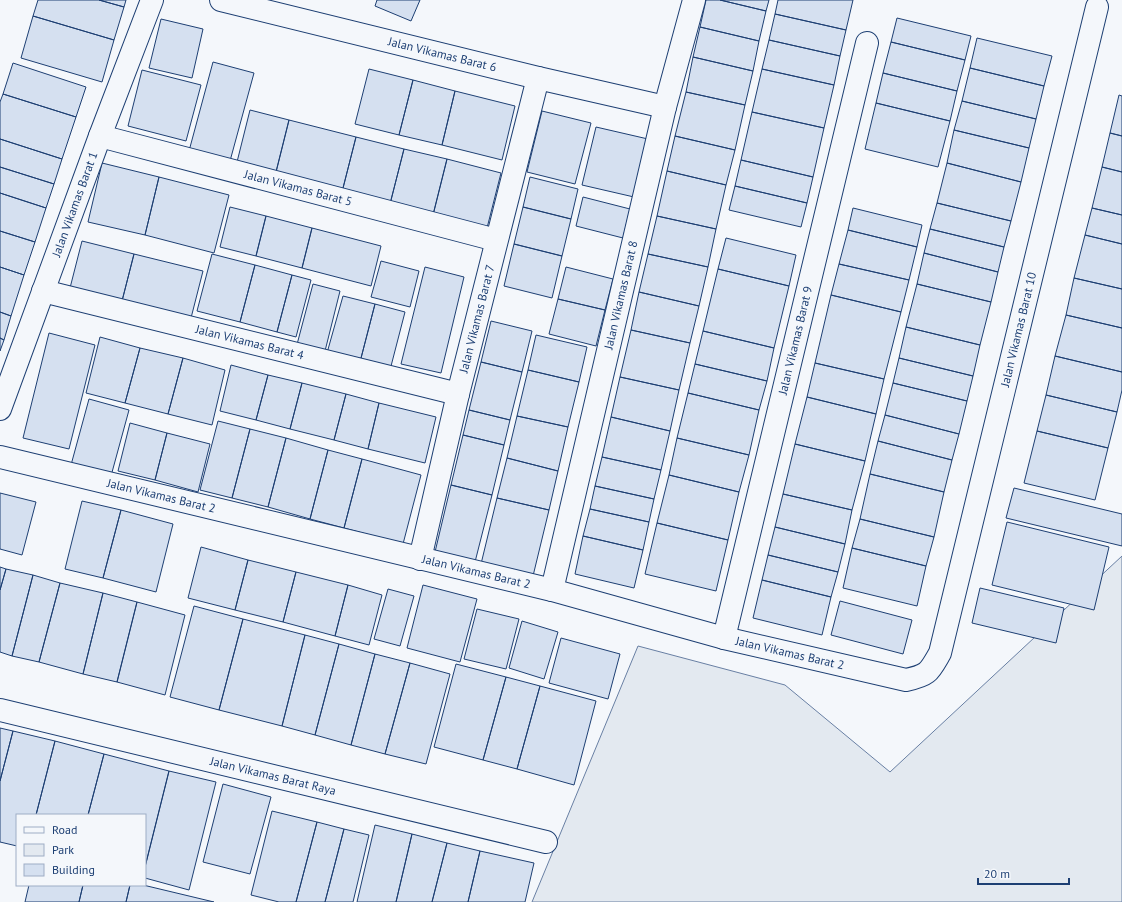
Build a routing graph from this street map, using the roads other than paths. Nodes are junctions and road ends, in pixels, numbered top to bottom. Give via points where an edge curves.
1 (152, 0) edge
2 (221, 0) edge
3 (694, 0) edge
4 (1098, 7) dead end
5 (867, 43) dead end
6 (538, 78) junction
7 (665, 107) junction
8 (100, 136) junction
9 (496, 240) junction
10 (43, 291) junction
11 (458, 394) junction
12 (0, 409) edge
13 (0, 457) edge
14 (420, 559) junction
15 (552, 590) junction
16 (724, 638) junction
17 (940, 653) joint
18 (0, 710) edge
19 (546, 842) dead end

1 - 8 street, Jalan Vikamas Barat 1
2 - 6 street, Jalan Vikamas Barat 6
3 - 7 street, Jalan Vikamas Barat 8
4 - 17 street, Jalan Vikamas Barat 10
5 - 16 street, Jalan Vikamas Barat 9
6 - 7 street, Jalan Vikamas Barat 6
6 - 9 street, Jalan Vikamas Barat 7
7 - 15 street, Jalan Vikamas Barat 8
8 - 9 street, Jalan Vikamas Barat 5
8 - 10 street, Jalan Vikamas Barat 1
9 - 11 street, Jalan Vikamas Barat 7
10 - 11 street, Jalan Vikamas Barat 4
10 - 12 street, Jalan Vikamas Barat 1
11 - 14 street, Jalan Vikamas Barat 7
13 - 14 street, Jalan Vikamas Barat 2
14 - 15 street, Jalan Vikamas Barat 2
15 - 16 street, Jalan Vikamas Barat 2
16 - 17 street, Jalan Vikamas Barat 2 via 906,680 929,672
18 - 19 street, Jalan Vikamas Barat Raya

